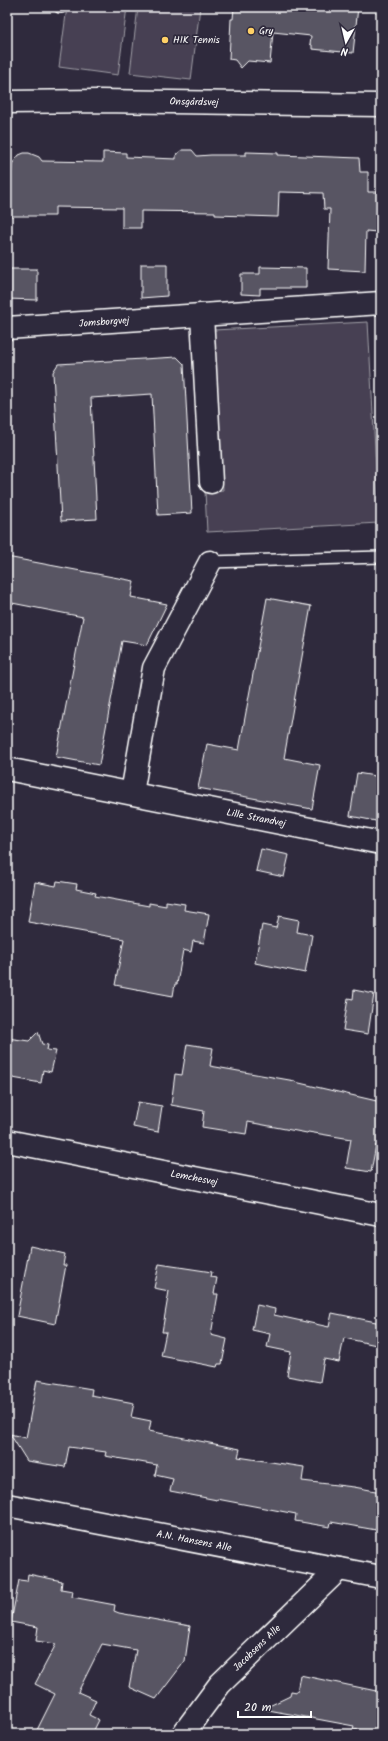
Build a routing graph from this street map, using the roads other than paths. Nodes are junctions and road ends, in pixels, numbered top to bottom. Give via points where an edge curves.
1 (7, 102) edge
2 (381, 105) edge
3 (381, 303) edge
4 (202, 315) junction
5 (7, 328) edge
6 (212, 482) dead end
7 (381, 557) edge
8 (210, 562) joint
9 (7, 769) edge
10 (132, 793) junction
11 (381, 843) edge
12 (7, 1141) edge
13 (381, 1214) edge
14 (7, 1505) edge
15 (339, 1569) junction
16 (381, 1577) edge
17 (183, 1734) edge

1 - 2 street, Onsgårdsvej
3 - 4 street, Jomsborgvej
4 - 5 street, Jomsborgvej
4 - 6 street
7 - 8 lane
8 - 10 street via 154,668
9 - 10 street, Lille Strandvej
10 - 11 street, Lille Strandvej
12 - 13 street, Lemchesvej
14 - 15 street, A.N. Hansens Alle
15 - 16 street, A.N. Hansens Alle
15 - 17 street, Jacobsens Alle via 220,1684

